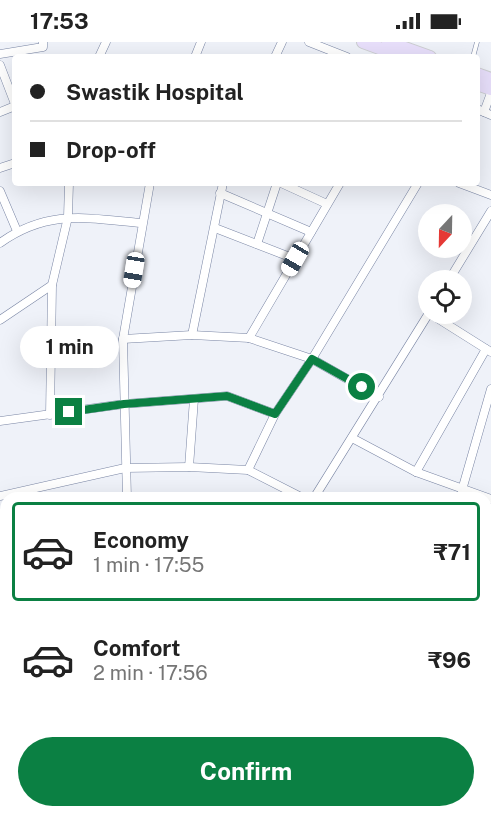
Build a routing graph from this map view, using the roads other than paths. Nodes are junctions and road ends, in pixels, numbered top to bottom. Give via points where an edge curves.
1 (43, 42) edge
2 (309, 42) edge
3 (363, 42) edge
4 (388, 42) edge
5 (0, 54) edge
6 (339, 54) edge
7 (396, 54) edge
8 (422, 54) edge
9 (0, 65) edge
10 (491, 91) edge
11 (12, 97) edge
12 (484, 112) edge
13 (69, 186) edge
14 (149, 186) edge
15 (222, 186) edge
16 (276, 186) edge
17 (288, 186) edge
18 (338, 186) edge
19 (416, 186) edge
20 (467, 186) edge
21 (0, 191) edge
22 (220, 193) junction
23 (491, 195) edge
24 (327, 204) junction
25 (491, 211) edge
26 (265, 212) junction
27 (68, 217) junction
28 (141, 223) junction
29 (215, 228) junction
30 (17, 231) junction
31 (311, 232) junction
32 (0, 243) edge
33 (257, 244) junction
34 (295, 259) junction
35 (455, 270) edge
36 (52, 285) junction
37 (0, 320) edge
38 (422, 324) edge
39 (447, 324) edge
40 (192, 335) junction
41 (249, 338) junction
42 (123, 339) junction
43 (489, 350) edge
44 (312, 359) junction
45 (491, 389) edge
46 (379, 397) junction
47 (194, 399) junction
48 (124, 404) junction
49 (275, 414) junction
50 (50, 415) junction
51 (0, 421) edge
52 (352, 438) junction
53 (189, 467) junction
54 (125, 468) junction
55 (248, 470) junction
56 (416, 472) junction
57 (462, 490) junction
58 (18, 492) edge
59 (127, 492) edge
60 (291, 492) edge
61 (318, 492) edge
62 (468, 492) edge

1 - 5 street via 43,47
2 - 6 street
3 - 7 main road
4 - 8 main road
9 - 11 street
10 - 12 street
13 - 27 street
14 - 28 street
15 - 22 street
16 - 26 street
17 - 24 street
18 - 24 street
19 - 44 street
20 - 23 street
21 - 30 street
22 - 26 street
22 - 29 street
24 - 31 street
25 - 35 street
26 - 31 street
26 - 33 street
27 - 28 street
27 - 30 street
27 - 36 street
28 - 42 street
29 - 33 street
29 - 40 street
30 - 32 street
31 - 34 street
33 - 34 street
34 - 41 street
36 - 37 street
36 - 50 street
38 - 46 street
39 - 43 street
40 - 41 street
40 - 42 street
41 - 44 street
42 - 48 street
43 - 56 street
44 - 46 street
44 - 49 street
45 - 57 street
46 - 52 street
47 - 48 street
47 - 49 street via 227,396
47 - 53 street
48 - 50 street
48 - 54 street
49 - 55 street
50 - 51 street
52 - 56 street
52 - 61 street
53 - 54 street
53 - 55 street
54 - 58 street
54 - 59 street
55 - 60 street
56 - 57 street
57 - 62 street

